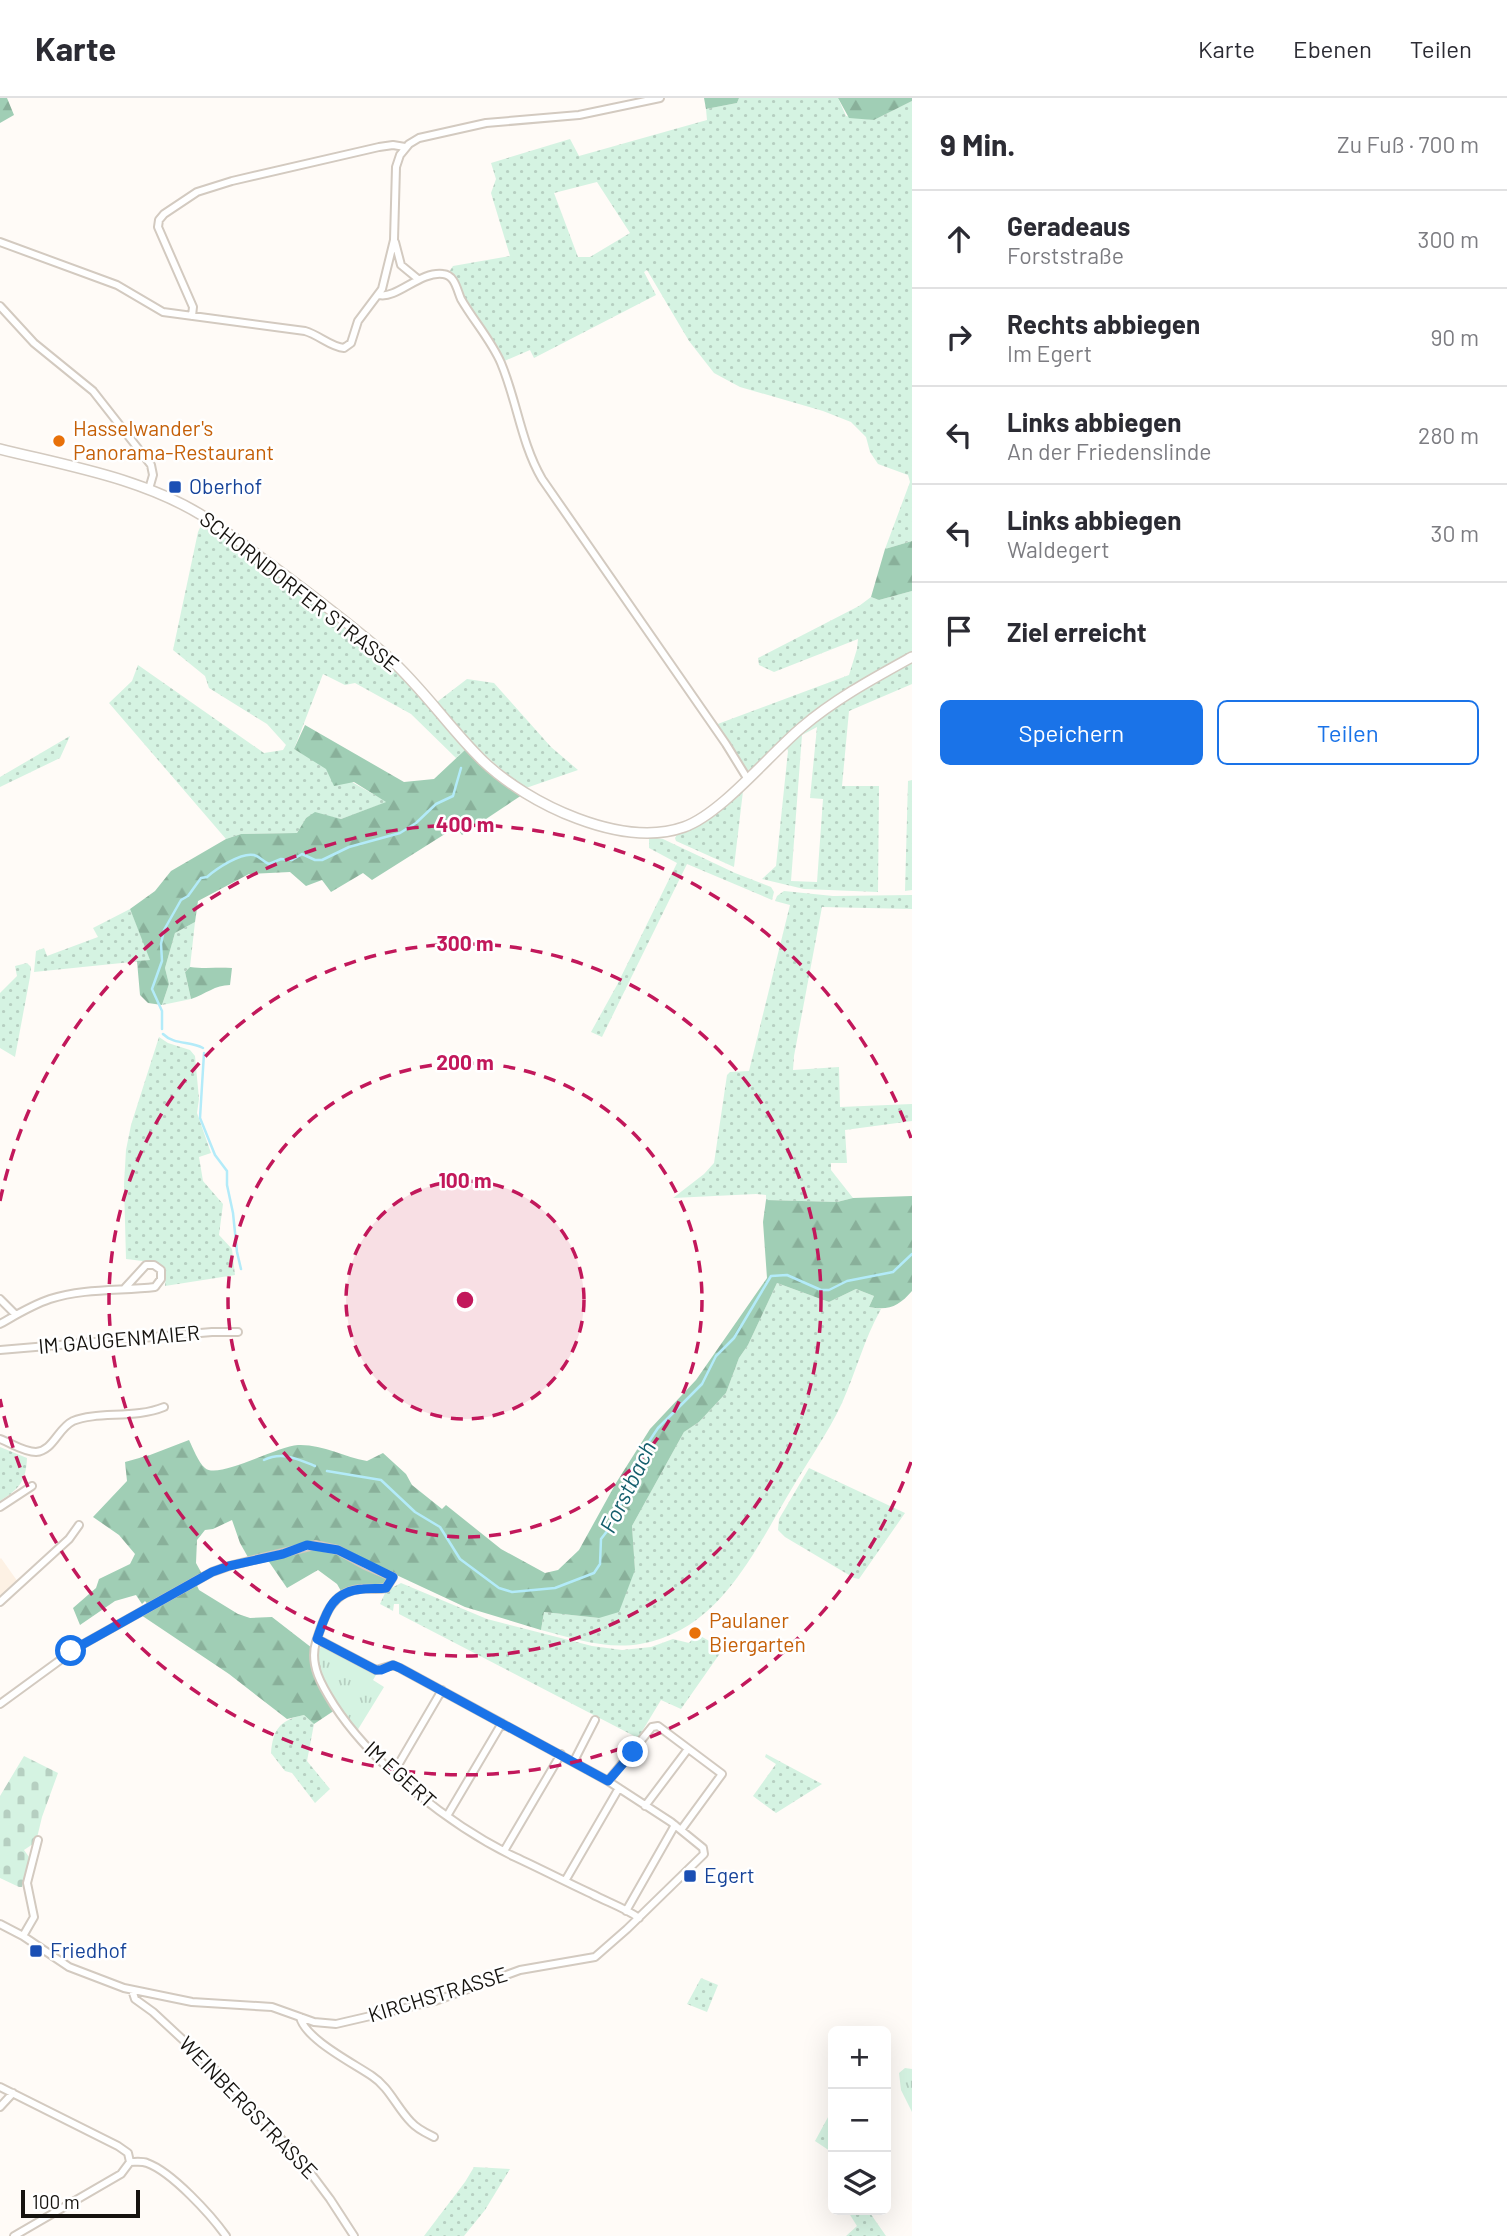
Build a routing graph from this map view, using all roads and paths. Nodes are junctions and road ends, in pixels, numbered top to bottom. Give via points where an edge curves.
1 (660, 98) edge
2 (405, 147) junction
3 (394, 240) junction
4 (0, 242) edge
5 (418, 279) junction
6 (379, 295) junction
7 (0, 306) edge
8 (192, 316) junction
9 (0, 449) edge
10 (149, 489) junction
11 (912, 657) edge
12 (747, 778) junction
13 (124, 1289) junction
14 (0, 1299) edge
15 (16, 1315) junction
16 (0, 1324) edge
17 (238, 1332) dead end
18 (0, 1350) edge
19 (164, 1407) dead end
20 (0, 1439) edge
21 (33, 1486) dead end
22 (0, 1507) edge
23 (79, 1525) dead end
24 (0, 1602) edge
25 (317, 1639) junction
26 (442, 1690) junction
27 (0, 1704) edge
28 (595, 1720) dead end
29 (502, 1723) junction
30 (688, 1749) junction
31 (561, 1754) junction
32 (574, 1761) junction
33 (394, 1772) junction
34 (608, 1781) junction
35 (619, 1788) junction
36 (645, 1806) junction
37 (447, 1816) junction
38 (678, 1828) junction
39 (38, 1839) dead end
40 (504, 1851) junction
41 (565, 1881) junction
42 (626, 1911) junction
43 (639, 1918) junction
44 (0, 1924) edge
45 (23, 1936) junction
46 (132, 1990) junction
47 (300, 2017) junction
48 (0, 2087) edge
49 (13, 2093) junction
50 (0, 2107) edge
51 (434, 2137) dead end
52 (130, 2162) junction
53 (14, 2236) edge
54 (226, 2236) edge
55 (354, 2236) edge

1 - 2 street via 579,114 475,125 419,138
2 - 3 street via 395,172
2 - 8 street via 382,146 276,170 209,188 178,203 158,225 193,307
3 - 5 street via 401,265
3 - 6 street
4 - 8 street via 117,285 159,311
5 - 6 street via 387,296
5 - 12 street via 440,274 453,280 500,363 528,452 542,479
6 - 8 street via 358,321 351,342 342,348 305,331
7 - 10 street via 34,343 106,405 151,465
9 - 10 main road, SCHORNDORFER STRASSE
10 - 12 main road, SCHORNDORFER STRASSE via 205,518 358,632 424,692 493,770 554,807 624,831 661,832 698,820
11 - 12 main road, SCHORNDORFER STRASSE via 821,713
13 - 13 street via 155,1287 161,1270 146,1265
13 - 15 street via 58,1297
14 - 15 street
15 - 16 street
17 - 18 street, IM GAUGENMAIER
19 - 20 street via 149,1413 75,1421 43,1450 27,1450
21 - 22 street
23 - 24 street
25 - 26 street via 376,1670 395,1666
25 - 27 street, IM EGERT via 328,1609 341,1594 386,1588 393,1577 338,1550 315,1545 225,1567 78,1647
25 - 33 street, IM EGERT via 314,1663 331,1700
26 - 29 street
26 - 33 street
28 - 32 street
29 - 31 street
29 - 37 street
30 - 34 street via 653,1726
30 - 36 street
30 - 38 street via 722,1774
31 - 32 street
31 - 40 street
32 - 34 street
33 - 37 street, IM EGERT
34 - 35 street
35 - 36 street
35 - 41 street
36 - 38 street
37 - 40 street, IM EGERT
38 - 42 street
38 - 43 street, KIRCHSTRASSE via 703,1848 704,1855
39 - 45 street via 27,1882 34,1917
40 - 41 street, IM EGERT
41 - 42 street, IM EGERT
42 - 43 street, IM EGERT
43 - 47 street, KIRCHSTRASSE via 589,1960 525,1969 435,2001 344,2023
44 - 45 street, KIRCHSTRASSE
45 - 46 street, KIRCHSTRASSE via 69,1967
46 - 47 street, KIRCHSTRASSE via 192,2003 272,2007
46 - 55 street, WEINBERGSTRASSE via 134,1998 222,2076 300,2158
47 - 51 street via 310,2032 374,2077 410,2122
48 - 49 street
49 - 50 street
49 - 52 street via 121,2147
52 - 53 street via 121,2174
52 - 54 street via 147,2163 168,2178 201,2205

